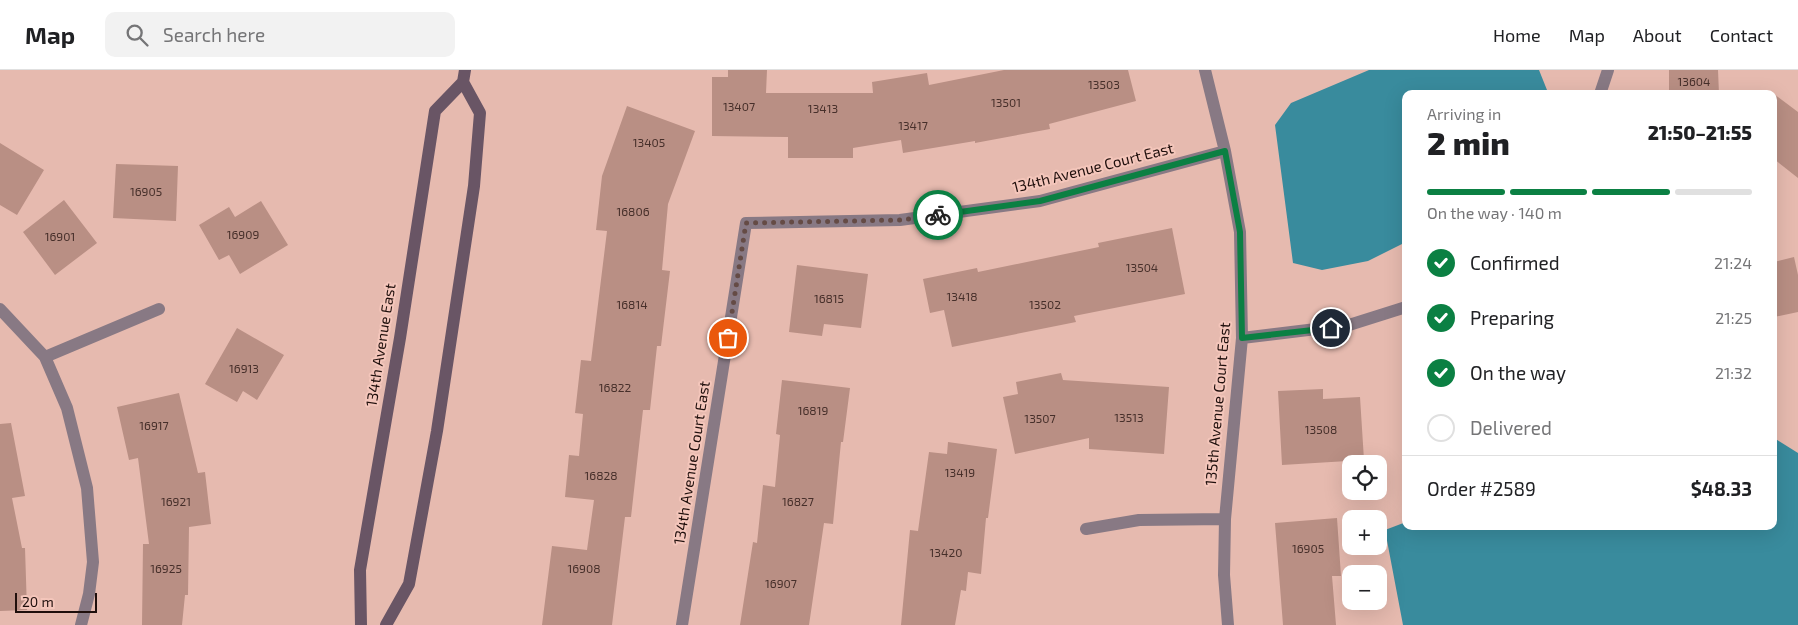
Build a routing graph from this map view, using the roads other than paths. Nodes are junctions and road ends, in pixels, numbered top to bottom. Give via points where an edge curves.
1 (1205, 70) edge
2 (1608, 70) edge
3 (464, 76) edge
4 (1601, 90) edge
5 (1225, 151) junction
6 (0, 309) edge
7 (158, 309) dead end
8 (1402, 309) edge
9 (1242, 338) junction
10 (44, 357) junction
11 (1225, 519) junction
12 (1086, 529) dead end
13 (81, 625) edge
14 (361, 625) edge
15 (386, 625) edge
16 (682, 625) edge
17 (1228, 625) edge

1 - 5 street, 135th Avenue Court East
2 - 4 street
3 - 14 street, 134th Avenue East via 435,111 360,570
3 - 15 street, 134th Avenue East via 480,113 474,186 409,584
5 - 9 street, 135th Avenue Court East via 1240,232
5 - 16 street, 134th Avenue Court East via 1040,201 900,220 746,223
6 - 10 street
7 - 10 street
8 - 9 street via 1348,325
9 - 11 street, 135th Avenue Court East
10 - 13 street via 67,408 87,488 93,562
11 - 12 street via 1139,520
11 - 17 street, 135th Avenue Court East via 1224,575

